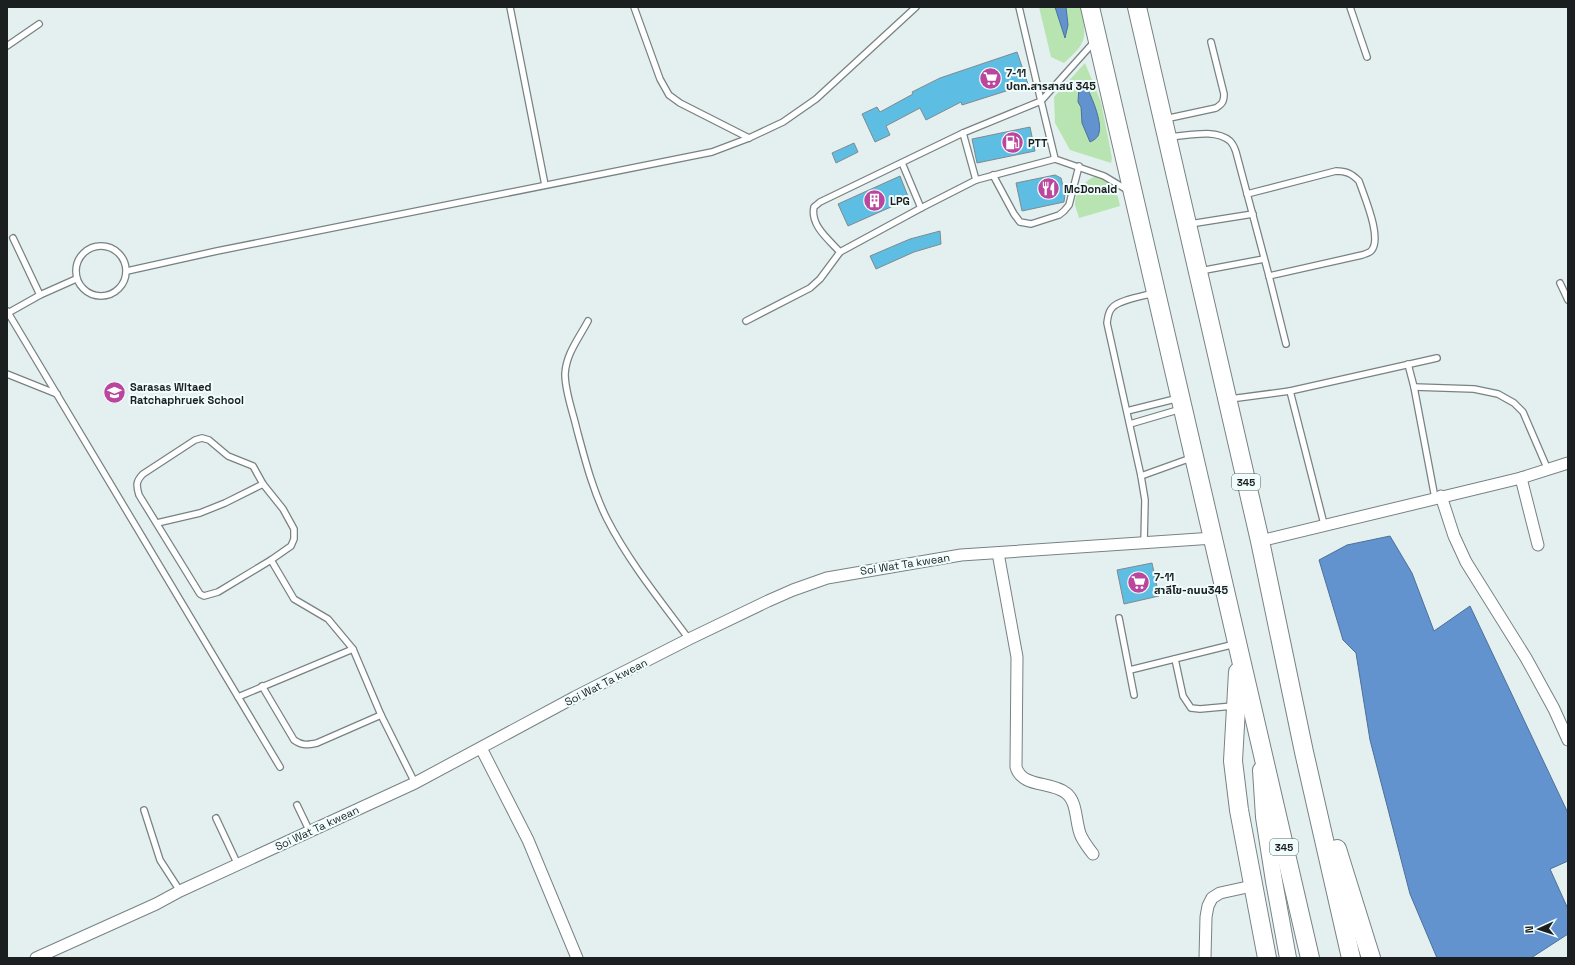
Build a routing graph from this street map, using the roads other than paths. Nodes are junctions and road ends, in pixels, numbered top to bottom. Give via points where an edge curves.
1 (510, 7) edge
2 (634, 7) edge
3 (916, 7) edge
4 (1019, 7) edge
5 (1090, 7) edge
6 (1138, 7) edge
7 (1350, 7) edge
8 (39, 24) dead end
9 (1098, 38) junction
10 (1211, 42) dead end
11 (7, 46) edge
12 (1367, 57) dead end
13 (1041, 101) junction
14 (1165, 128) junction
15 (963, 133) junction
16 (749, 138) junction
17 (1055, 159) junction
18 (902, 163) junction
19 (1079, 166) junction
20 (993, 175) junction
21 (976, 180) junction
22 (545, 185) junction
23 (1134, 194) junction
24 (1247, 194) junction
25 (921, 208) junction
26 (1253, 214) junction
27 (1187, 224) junction
28 (13, 238) dead end
29 (840, 252) junction
30 (1264, 259) junction
31 (126, 271) junction
32 (1197, 271) junction
33 (1270, 276) junction
34 (76, 279) junction
35 (1560, 283) dead end
36 (1157, 292) junction
37 (40, 294) junction
38 (1568, 300) edge
39 (8, 312) edge
40 (588, 321) dead end
41 (746, 321) dead end
42 (1286, 344) dead end
43 (1437, 358) dead end
44 (1408, 364) junction
45 (7, 374) edge
46 (1414, 387) junction
47 (1290, 391) junction
48 (57, 394) junction
49 (1228, 400) junction
50 (1182, 403) junction
51 (1127, 411) junction
52 (1130, 424) junction
53 (1195, 456) junction
54 (1568, 463) edge
55 (1548, 470) junction
56 (1141, 476) junction
57 (1521, 478) junction
58 (263, 484) junction
59 (1438, 497) junction
60 (157, 523) junction
61 (1324, 524) junction
62 (1214, 538) junction
63 (1260, 541) junction
64 (1144, 543) junction
65 (1538, 545) dead end
66 (998, 553) junction
67 (272, 560) junction
68 (1119, 618) dead end
69 (689, 640) junction
70 (353, 649) junction
71 (1239, 650) junction
72 (1176, 659) junction
73 (1130, 670) junction
74 (262, 686) junction
75 (1134, 695) dead end
76 (238, 697) junction
77 (1236, 706) junction
78 (381, 715) junction
79 (1258, 736) junction
80 (1568, 740) edge
81 (481, 748) junction
82 (1304, 752) junction
83 (280, 767) dead end
84 (415, 783) junction
85 (298, 805) dead end
86 (144, 810) dead end
87 (216, 818) dead end
88 (310, 832) junction
89 (1093, 854) dead end
90 (238, 865) junction
91 (1252, 886) junction
92 (180, 891) junction
93 (36, 958) edge
94 (577, 958) edge
95 (1205, 958) edge
96 (1267, 958) edge
97 (1288, 958) edge
98 (1310, 958) edge
99 (1351, 958) edge
100 (1371, 958) edge

1 - 22 lane
2 - 16 lane via 668,95
3 - 16 lane via 816,99 783,122
4 - 13 lane
5 - 9 main road, 345
6 - 14 main road, 345
7 - 12 lane
8 - 11 lane
9 - 13 lane
9 - 23 main road, 345
10 - 14 lane via 1224,101 1216,108
13 - 15 lane
13 - 17 lane
14 - 24 lane via 1223,136 1231,142
14 - 27 main road, 345
15 - 18 lane
15 - 21 lane
16 - 22 lane via 712,152
17 - 19 lane
17 - 20 lane
18 - 25 lane
18 - 29 lane via 814,207 812,215 815,224
19 - 20 lane via 1069,205 1059,215 1031,224 1020,222
19 - 23 lane via 1104,176
20 - 21 lane
21 - 25 lane
22 - 31 lane
23 - 36 main road, 345
24 - 26 lane
24 - 33 lane via 1336,171 1346,171 1359,181 1375,230 1375,243 1371,251 1362,255
25 - 29 lane
26 - 27 lane
26 - 30 lane
27 - 32 main road, 345
28 - 37 lane
29 - 41 lane via 810,288
30 - 32 lane
30 - 33 lane
31 - 34 lane via 123,285 112,295 97,297 90,294 84,291
31 - 34 lane via 122,257 111,247 97,245 83,251 76,264
32 - 49 main road, 345
33 - 42 lane
34 - 37 lane
35 - 38 lane
36 - 50 main road, 345
36 - 51 lane via 1117,304 1108,314 1107,323
37 - 39 lane
39 - 48 lane
40 - 69 lane via 568,356 565,373 567,390 596,493 607,519 639,572
43 - 44 lane
44 - 46 lane
44 - 47 lane
45 - 48 lane
46 - 55 lane via 1474,389 1498,394 1514,403 1522,412
46 - 59 lane
47 - 49 lane
47 - 61 lane
48 - 76 lane
49 - 63 main road, 345
50 - 51 lane
50 - 52 lane
50 - 53 main road, 345
51 - 52 lane
52 - 56 lane
53 - 56 lane
53 - 62 main road, 345
54 - 55 street
55 - 57 street
56 - 64 lane via 1145,500
57 - 59 street
57 - 65 street
58 - 60 lane via 200,514
58 - 60 lane via 253,466 228,456 210,440 195,440 137,480 139,495
58 - 67 lane via 283,509 294,529 291,546
59 - 61 street
59 - 80 street via 1466,562 1526,658
60 - 67 lane via 200,594 204,596 218,592
61 - 63 street
62 - 64 street, Soi Wat Ta kwean
62 - 71 main road, 345
63 - 82 main road, 345
64 - 66 street, Soi Wat Ta kwean
66 - 69 street, Soi Wat Ta kwean via 961,555 827,578 780,596
66 - 89 street via 1017,657 1016,767 1018,773 1026,779 1066,793 1081,836
67 - 70 lane via 294,599 328,619
68 - 73 lane
69 - 81 street, Soi Wat Ta kwean
70 - 74 lane
70 - 78 lane
71 - 72 lane
71 - 77 main road
71 - 79 main road, 345
72 - 73 lane
72 - 77 lane via 1183,696 1191,708
73 - 75 lane
74 - 76 lane
74 - 78 lane via 294,740 299,744 317,743
76 - 83 lane
77 - 91 main road via 1233,761
78 - 84 lane
79 - 97 main road, 345 via 1264,817
79 - 98 main road, 345
81 - 84 street, Soi Wat Ta kwean
81 - 94 street via 528,840
82 - 99 main road, 345
82 - 100 main road
84 - 88 street, Soi Wat Ta kwean
85 - 88 lane
86 - 92 lane via 160,860
87 - 90 lane
88 - 90 street, Soi Wat Ta kwean
90 - 92 street, Soi Wat Ta kwean
91 - 95 street via 1220,893 1212,898 1206,917
91 - 96 main road
92 - 93 street, Soi Wat Ta kwean

